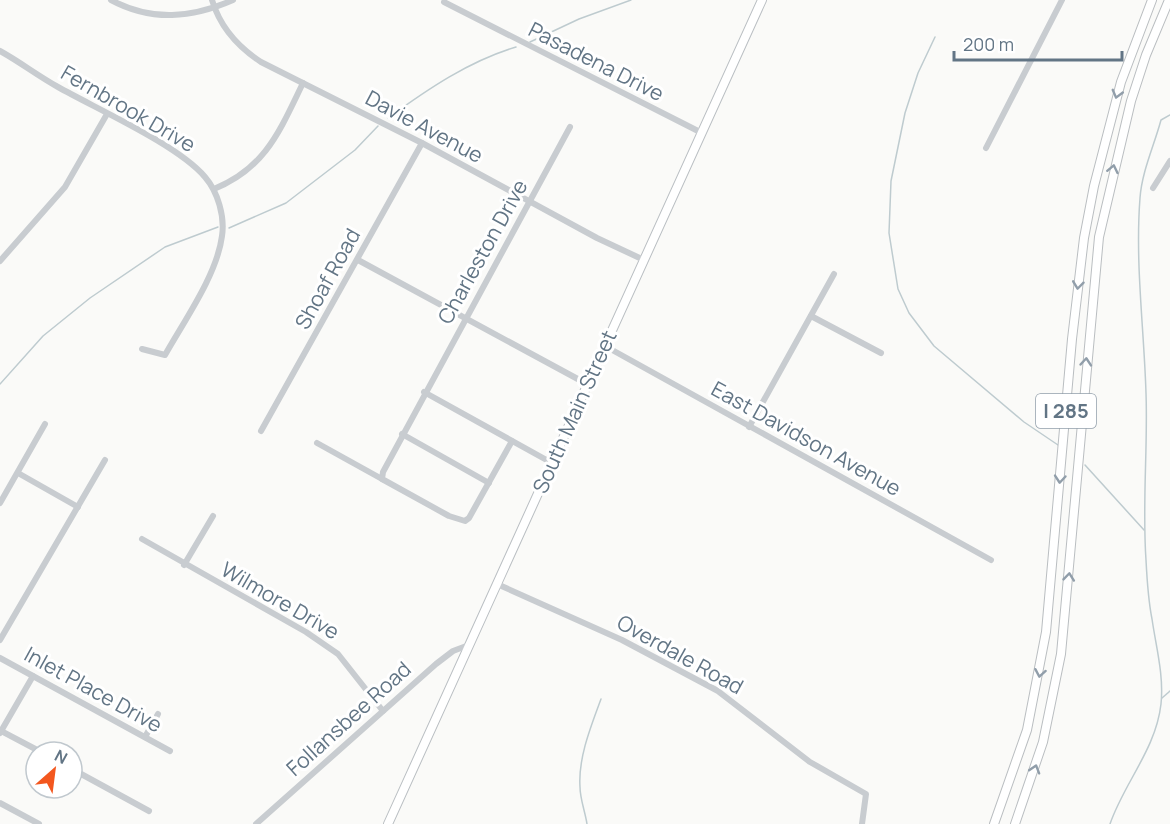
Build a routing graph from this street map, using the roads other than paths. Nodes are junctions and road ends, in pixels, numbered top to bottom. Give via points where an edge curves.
1 (111, 0) edge
2 (212, 0) edge
3 (233, 0) edge
4 (762, 0) edge
5 (1062, 0) edge
6 (1152, 0) edge
7 (1169, 0) edge
8 (444, 2) dead end
9 (215, 8) junction
10 (0, 51) edge
11 (303, 83) junction
12 (107, 114) junction
13 (570, 128) dead end
14 (702, 133) junction
15 (422, 143) junction
16 (986, 148) dead end
17 (1170, 160) edge
18 (1153, 188) dead end
19 (214, 189) junction
20 (530, 202) junction
21 (358, 260) junction
22 (644, 260) junction
23 (0, 261) edge
24 (834, 274) dead end
25 (811, 316) junction
26 (465, 319) junction
27 (605, 346) junction
28 (142, 349) dead end
29 (881, 353) dead end
30 (587, 384) junction
31 (424, 392) junction
32 (45, 424) dead end
33 (749, 427) junction
34 (261, 430) dead end
35 (402, 434) junction
36 (512, 441) junction
37 (317, 443) dead end
38 (105, 460) dead end
39 (552, 463) junction
40 (18, 472) junction
41 (382, 479) junction
42 (489, 483) junction
43 (0, 503) edge
44 (78, 507) junction
45 (213, 516) dead end
46 (142, 539) dead end
47 (991, 560) dead end
48 (184, 565) junction
49 (497, 584) junction
50 (0, 640) edge
51 (469, 645) junction
52 (0, 658) edge
53 (33, 676) junction
54 (383, 711) junction
55 (158, 714) dead end
56 (1, 732) edge
57 (145, 737) junction
58 (24, 744) edge
59 (170, 751) dead end
60 (84, 776) edge
61 (0, 802) edge
62 (149, 812) dead end
63 (39, 824) edge
64 (256, 824) edge
65 (387, 824) edge
66 (862, 824) edge
67 (994, 824) edge
68 (1015, 824) edge

1 - 9 street via 154,15 182,16
2 - 9 street, Davie Avenue
3 - 9 street
4 - 14 main road, South Main Street
5 - 16 street
6 -> 67 highway, I 285 via 1120,82 1084,238 1045,642 1027,729
68 -> 7 highway, I 285 via 1043,742 1061,654 1099,237 1131,101
8 - 14 street, Pasadena Drive
9 - 11 street, Davie Avenue via 241,48
10 - 12 street, Fernbrook Drive
11 - 15 street, Davie Avenue
11 - 19 street via 268,150 248,172
12 - 19 street, Fernbrook Drive via 179,154
12 - 23 street via 65,187
13 - 20 street, Charleston Drive
14 - 22 main road, South Main Street
15 - 20 street, Davie Avenue
15 - 21 street, Shoaf Road
17 - 18 street
19 - 28 street, Fernbrook Drive via 221,211 222,239 207,280 165,355
20 - 22 street, Davie Avenue
20 - 26 street, Charleston Drive
21 - 26 street
21 - 34 street, Shoaf Road
22 - 27 main road, South Main Street
24 - 25 street
25 - 29 street
25 - 33 street
26 - 30 street
26 - 31 street, Charleston Drive
27 - 30 main road, South Main Street
27 - 33 street, East Davidson Avenue
30 - 39 main road, South Main Street
31 - 35 street, Charleston Drive
31 - 36 street
32 - 40 street
33 - 47 street, East Davidson Avenue
35 - 41 street, Charleston Drive
35 - 42 street
36 - 39 street
36 - 42 street
37 - 41 street
38 - 44 street
39 - 49 main road, South Main Street
40 - 43 street
40 - 44 street
41 - 42 street via 460,521 469,518
44 - 50 street
45 - 48 street
46 - 48 street, Wilmore Drive
48 - 54 street, Wilmore Drive via 306,632 338,654
49 - 51 main road, South Main Street
49 - 66 street, Overdale Road via 622,640 718,691 810,762 866,794
51 - 54 street, Follansbee Road via 447,656
51 - 65 main road, South Main Street
52 - 53 street, Inlet Place Drive
53 - 56 street
53 - 57 street, Inlet Place Drive
54 - 64 street, Follansbee Road
55 - 57 street
56 - 58 street
57 - 59 street, Inlet Place Drive
60 - 62 street
61 - 63 street

